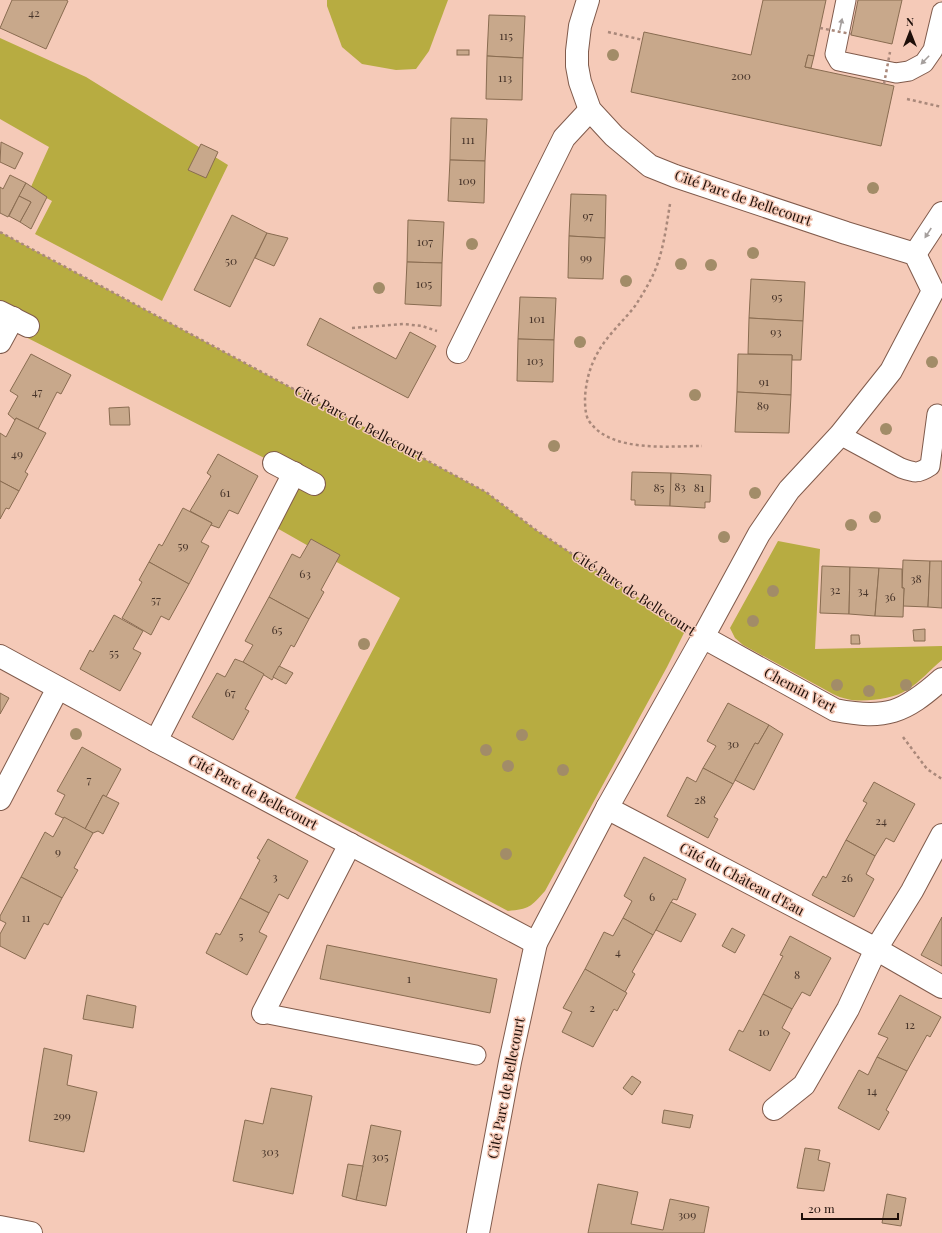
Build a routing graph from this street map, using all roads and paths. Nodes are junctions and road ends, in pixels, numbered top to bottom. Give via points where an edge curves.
1 (588, 0) edge
2 (846, 0) edge
3 (942, 12) edge
4 (580, 26) junction
5 (820, 28) dead end
6 (845, 33) junction
7 (643, 40) dead end
8 (890, 52) dead end
9 (885, 77) junction
10 (900, 98) dead end
11 (942, 107) edge
12 (590, 110) junction
13 (675, 176) junction
14 (942, 213) edge
15 (0, 232) edge
16 (915, 254) junction
17 (938, 289) edge
18 (13, 319) edge
19 (352, 328) dead end
20 (0, 342) edge
21 (462, 345) joint
22 (937, 414) dead end
23 (840, 434) junction
24 (702, 446) dead end
25 (274, 463) dead end
26 (294, 473) junction
27 (314, 484) dead end
28 (703, 637) junction
29 (0, 656) edge
30 (942, 679) edge
31 (58, 688) junction
32 (885, 714) junction
33 (156, 741) junction
34 (942, 779) edge
35 (0, 799) edge
36 (607, 808) junction
37 (942, 835) edge
38 (350, 844) junction
39 (536, 943) junction
40 (876, 949) junction
41 (942, 987) edge
42 (263, 1013) joint
43 (476, 1056) dead end
44 (774, 1109) dead end
45 (0, 1227) edge
46 (31, 1233) edge
47 (478, 1233) edge

1 - 4 street, Cité Parc de Bellecourt
6 -> 2 lane
3 -> 9 lane via 934,50 924,63 909,71
4 - 7 path
4 - 12 street, Cité Parc de Bellecourt via 577,66
5 - 6 path, bridge
6 - 9 lane via 835,54 839,61
8 - 9 path, bridge
10 - 11 path
12 - 13 street, Cité Parc de Bellecourt via 614,136 650,166
12 - 21 street via 564,138
13 - 16 street, Cité Parc de Bellecourt
13 - 24 path via 662,247 652,276 635,306 609,336 596,356 586,380 585,403 588,420 601,434 620,442 646,446
14 -> 16 street
15 - 28 path, Cité Parc de Bellecourt via 486,492 536,530 652,608 686,630
16 - 17 street, Cité Parc de Bellecourt
17 - 23 street, Cité Parc de Bellecourt via 891,371
18 - 20 street
19 - 21 path via 403,324 422,326
22 - 23 lane via 930,466 922,472 901,468
23 - 28 street, Cité Parc de Bellecourt via 789,490 759,534
25 - 26 street
26 - 27 street
26 - 33 street
28 - 32 street, Chemin Vert via 835,710 858,715
28 - 36 street, Cité Parc de Bellecourt
29 - 31 street, Cité Parc de Bellecourt
30 - 32 street, Chemin Vert via 911,704
31 - 33 street, Cité Parc de Bellecourt
31 - 35 street
32 - 34 path via 927,769
33 - 38 street, Cité Parc de Bellecourt
36 - 39 street, Cité Parc de Bellecourt
36 - 40 street, Cité du Château d'Eau
37 - 40 street via 912,892
38 - 39 street, Cité Parc de Bellecourt
38 - 42 street
39 - 47 street, Cité Parc de Bellecourt via 510,1062
40 - 41 street, Cité du Château d'Eau
40 - 44 street via 848,1009 804,1085
42 - 43 lane
45 - 46 street

